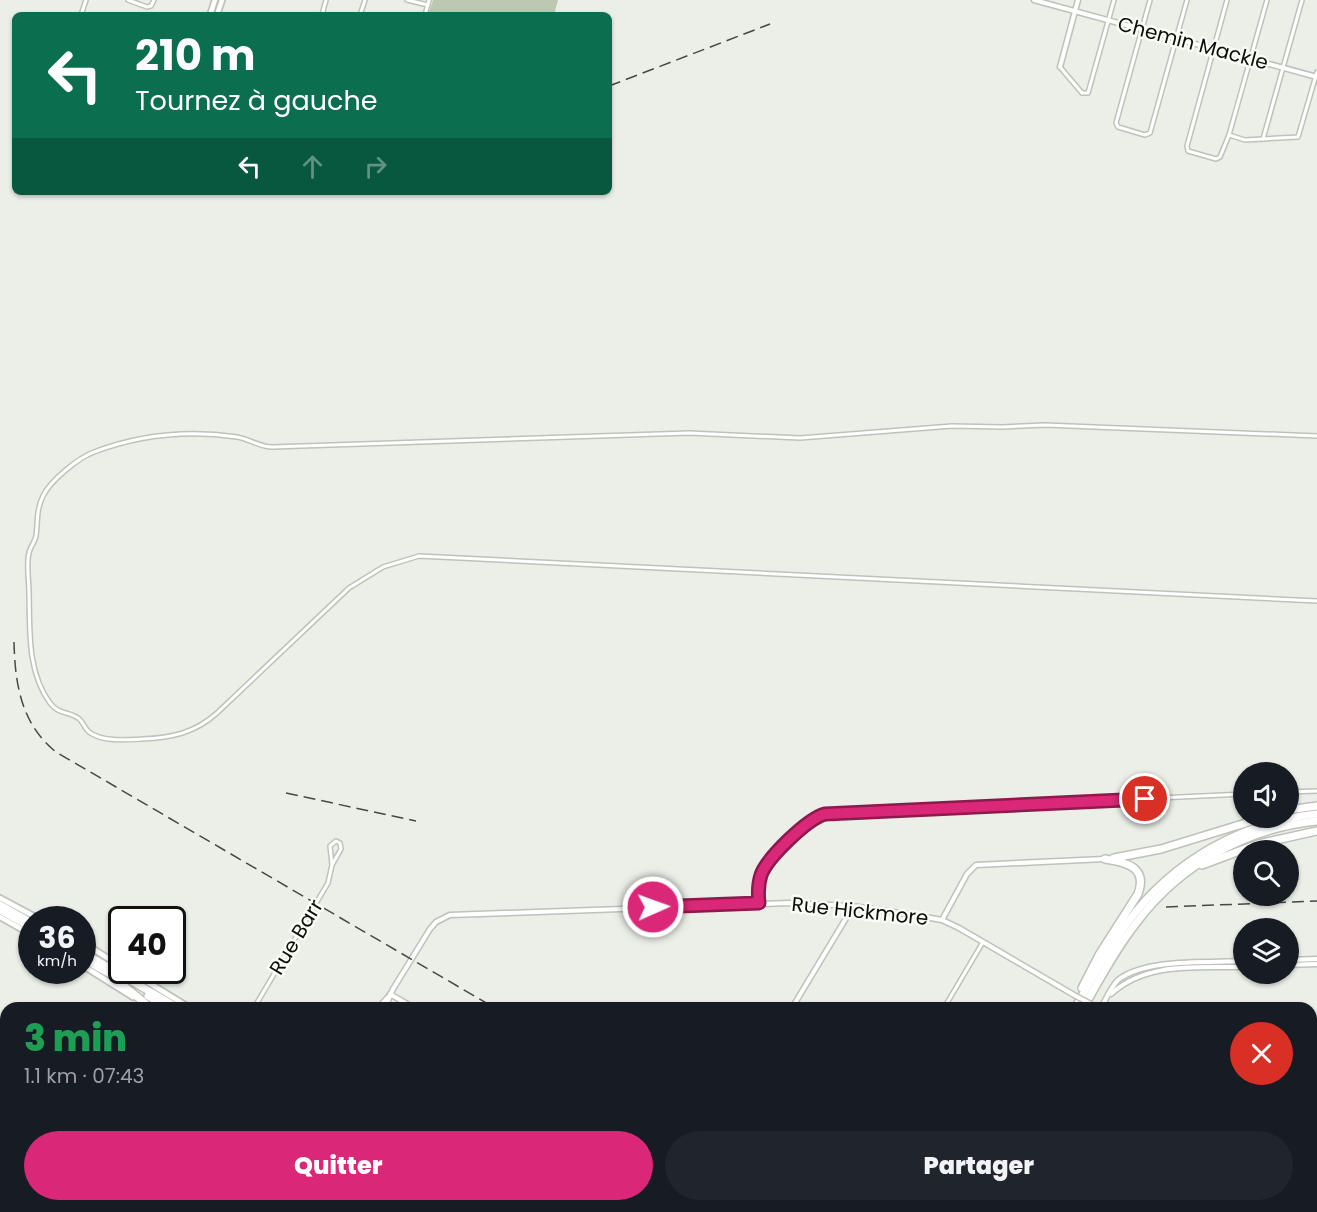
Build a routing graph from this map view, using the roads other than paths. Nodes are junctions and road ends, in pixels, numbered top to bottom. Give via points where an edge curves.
1 (128, 0) edge
2 (154, 0) edge
3 (407, 0) edge
4 (429, 0) edge
5 (1034, 0) edge
6 (1078, 0) edge
7 (1114, 0) edge
8 (1150, 0) edge
9 (1187, 0) edge
10 (1227, 0) edge
11 (1267, 0) edge
12 (1302, 0) edge
13 (1042, 1) edge
14 (428, 5) junction
15 (1076, 10) junction
16 (426, 12) edge
17 (1109, 20) junction
18 (1142, 28) junction
19 (1176, 38) junction
20 (1214, 48) junction
21 (1250, 58) junction
22 (1060, 67) joint
23 (1283, 67) junction
24 (1317, 75) edge
25 (1228, 135) junction
26 (1263, 139) junction
27 (1317, 436) edge
28 (1317, 601) edge
29 (1317, 791) edge
30 (1299, 792) edge
31 (1233, 795) edge
32 (1317, 806) edge
33 (1299, 808) edge
34 (1317, 814) edge
35 (1317, 821) edge
36 (1233, 827) edge
37 (1317, 831) edge
38 (1105, 859) junction
39 (332, 865) junction
40 (1190, 869) junction
41 (0, 898) edge
42 (759, 903) junction
43 (0, 905) edge
44 (849, 906) junction
45 (18, 908) edge
46 (0, 910) edge
47 (18, 915) edge
48 (0, 917) edge
49 (18, 920) edge
50 (942, 920) junction
51 (18, 927) edge
52 (983, 942) junction
53 (1317, 959) edge
54 (1299, 960) edge
55 (96, 961) edge
56 (1233, 962) edge
57 (96, 964) edge
58 (1317, 964) edge
59 (1299, 965) edge
60 (102, 966) junction
61 (1233, 967) edge
62 (96, 974) edge
63 (151, 984) edge
64 (390, 994) junction
65 (1106, 999) junction
66 (142, 1002) edge
67 (144, 1002) edge
68 (159, 1002) edge
69 (167, 1002) edge
70 (180, 1002) edge
71 (258, 1002) edge
72 (383, 1002) edge
73 (387, 1002) edge
74 (404, 1002) edge
75 (796, 1002) edge
76 (948, 1002) edge
77 (1077, 1002) edge
78 (1078, 1002) edge
79 (1083, 1002) edge
80 (1089, 1002) edge
81 (1104, 1002) edge

1 - 2 street via 147,6
3 - 14 street
4 - 14 street
5 - 13 street, Chemin Mackle
6 - 15 street
7 - 17 street
8 - 18 street
9 - 19 street
10 - 20 street
11 - 21 street
12 - 23 street
13 - 15 street, Chemin Mackle
14 - 16 street
15 - 17 street, Chemin Mackle
15 - 22 street
17 - 18 street, Chemin Mackle
17 - 22 street via 1088,93 1082,93
18 - 19 street, Chemin Mackle
18 - 19 street via 1116,123 1121,128 1150,133
19 - 20 street, Chemin Mackle
20 - 21 street, Chemin Mackle
20 - 25 street via 1186,146 1188,151 1218,158
21 - 23 street, Chemin Mackle
21 - 25 street
23 - 24 street, Chemin Mackle
23 - 26 street
24 - 26 street via 1298,137
25 - 26 street via 1245,140
27 - 28 street via 1045,424 952,426 800,438 689,433 272,447 237,437 164,435 93,453 50,485 38,508 28,567 32,653 48,700 59,711 78,718 94,735 129,740 177,736 202,725 355,584 383,567 418,556
29 - 30 street
31 - 42 street via 825,814 806,823 765,867 759,881
32 - 33 highway
34 - 78 highway via 1244,832 1177,870 1126,924
35 - 40 highway via 1249,837
36 - 38 highway via 1161,849
37 - 40 highway via 1258,844
38 - 50 street via 976,865
38 - 77 highway via 1131,865 1139,874 1140,886 1098,955
39 - 39 street, Rue Barr via 341,849 336,841 330,846
39 - 71 street, Rue Barr via 328,883
40 - 80 highway via 1137,922
41 - 45 main road
42 - 44 street, Rue Hickmore
42 - 64 street, Rue Hickmore via 450,915 430,928
43 - 47 highway
44 - 50 street, Rue Hickmore
44 - 75 street via 848,915
46 - 49 highway
48 - 51 main road
50 - 52 street, Rue Hickmore
52 - 76 street
52 - 79 street, Rue Hickmore, bridge
53 - 54 street
55 - 60 highway
56 - 65 street via 1145,967 1118,980
57 - 60 highway
58 - 59 street
60 - 67 highway
60 - 68 highway
60 - 69 highway
61 - 65 street via 1149,972 1122,984
62 - 66 main road
63 - 70 main road
64 - 72 street
64 - 73 street
64 - 74 street
65 - 81 street

